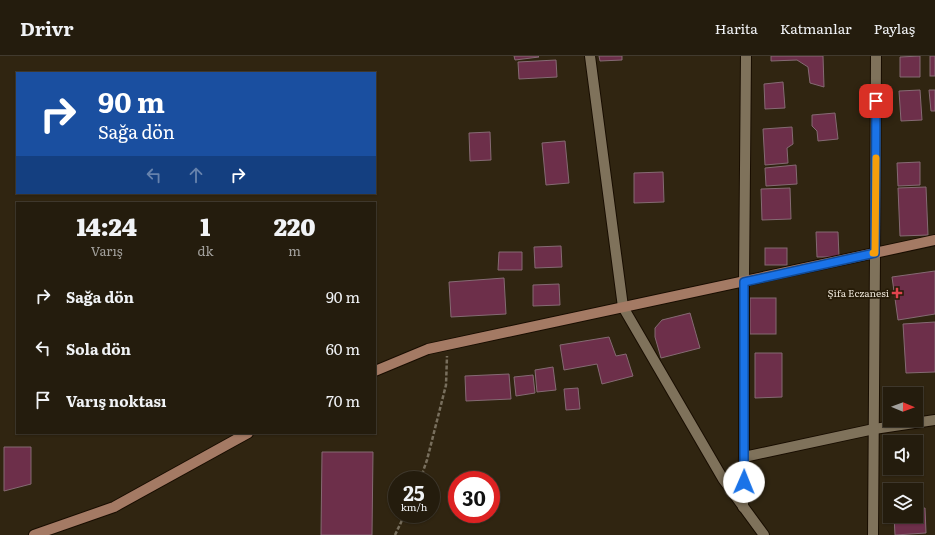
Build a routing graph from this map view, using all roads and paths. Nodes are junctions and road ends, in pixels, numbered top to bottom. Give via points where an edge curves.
1 (590, 56) edge
2 (746, 56) edge
3 (876, 56) edge
4 (935, 240) edge
5 (875, 253) junction
6 (744, 282) junction
7 (623, 307) junction
8 (447, 345) junction
9 (376, 371) edge
10 (935, 420) edge
11 (874, 429) junction
12 (246, 434) edge
13 (744, 457) junction
14 (423, 471) edge
15 (744, 507) junction
16 (401, 523) edge
17 (34, 535) edge
18 (395, 535) edge
19 (764, 535) edge
20 (873, 535) edge

1 - 7 street
2 - 6 street
3 - 5 street
4 - 5 street
5 - 6 street
5 - 11 street
6 - 7 street
6 - 13 street
7 - 8 street
7 - 15 street via 723,479
8 - 9 street via 428,349
8 - 14 path via 446,385
10 - 11 street
11 - 13 street
11 - 20 street
12 - 17 street via 114,507
13 - 15 street
15 - 19 street
16 - 18 path

